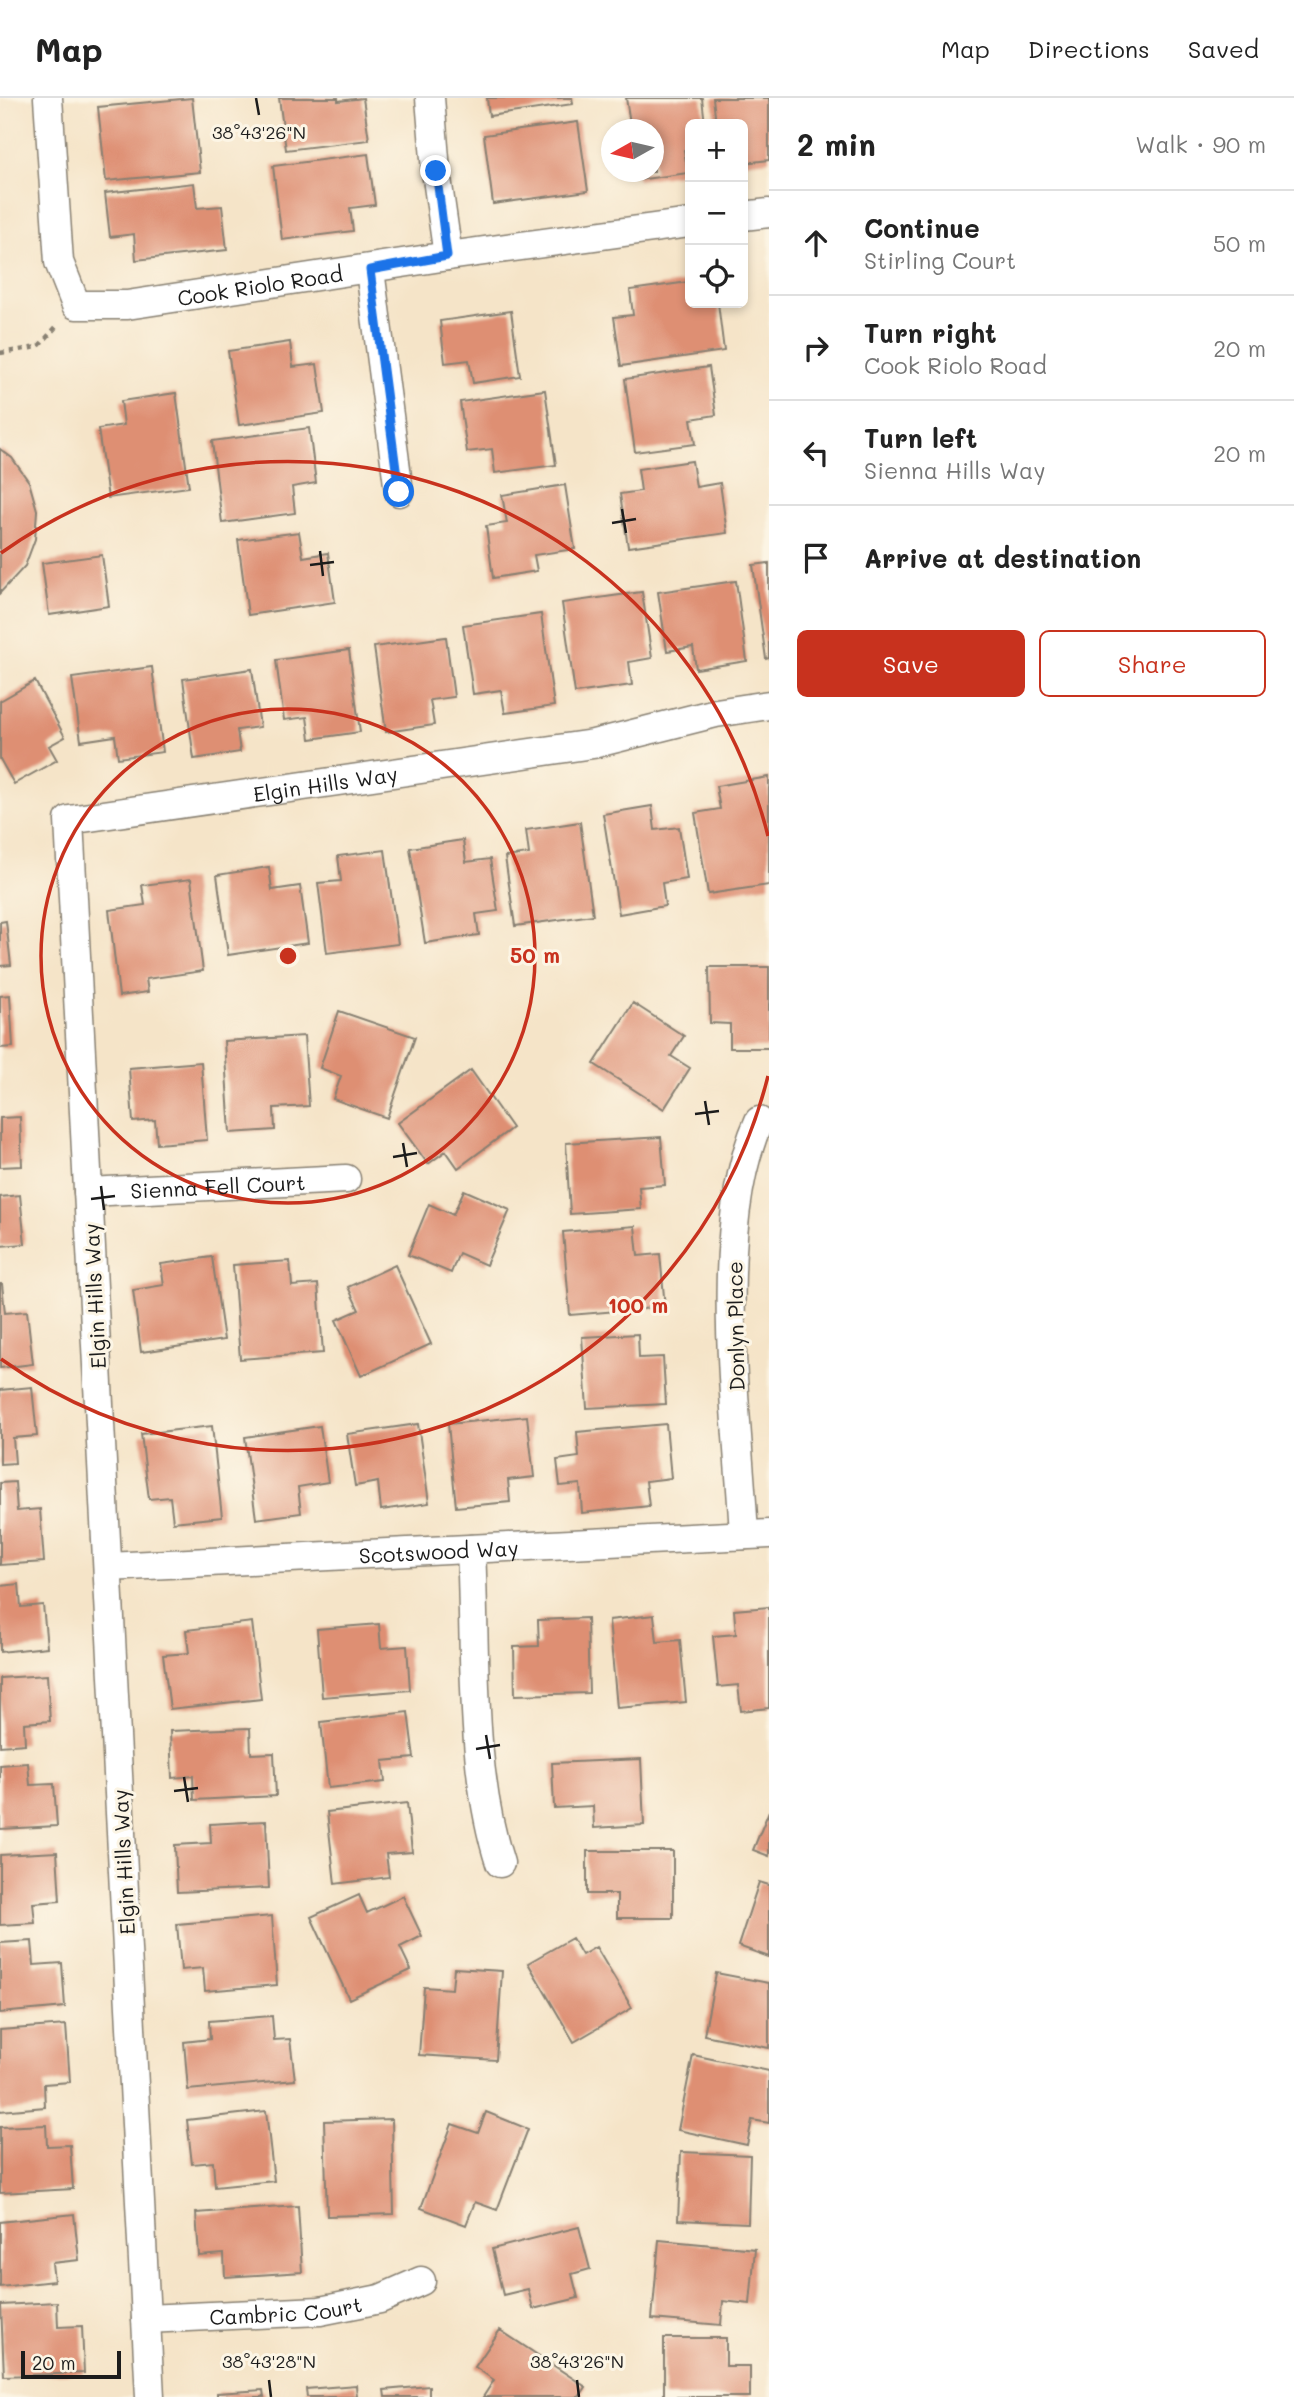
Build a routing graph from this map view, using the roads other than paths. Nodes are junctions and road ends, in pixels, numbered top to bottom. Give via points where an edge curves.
1 (48, 98) edge
2 (430, 98) edge
3 (685, 224) edge
4 (447, 256) junction
5 (370, 270) junction
6 (399, 492) dead end
7 (769, 705) edge
8 (759, 1121) dead end
9 (346, 1179) dead end
10 (88, 1192) junction
11 (757, 1534) edge
12 (471, 1549) junction
13 (108, 1567) junction
14 (500, 1863) dead end
15 (421, 2281) dead end
16 (146, 2319) junction
17 (150, 2397) edge

1 - 5 street, Cook Riolo Road via 59,262 76,305 127,305
2 - 4 street
3 - 4 street, Cook Riolo Road
4 - 5 street, Cook Riolo Road
5 - 6 street
7 - 10 street, Elgin Hills Way via 716,713 593,744 69,820
8 - 11 street, Donlyn Place via 741,1177 733,1230 732,1321
9 - 10 street, Sienna Fell Court
10 - 13 street, Elgin Hills Way
11 - 12 street, Scotswood Way
12 - 13 street, Scotswood Way
12 - 14 street via 481,1782
13 - 16 street, Elgin Hills Way
15 - 16 street, Cambric Court via 380,2299 320,2311
16 - 17 street, Elgin Hills Way

